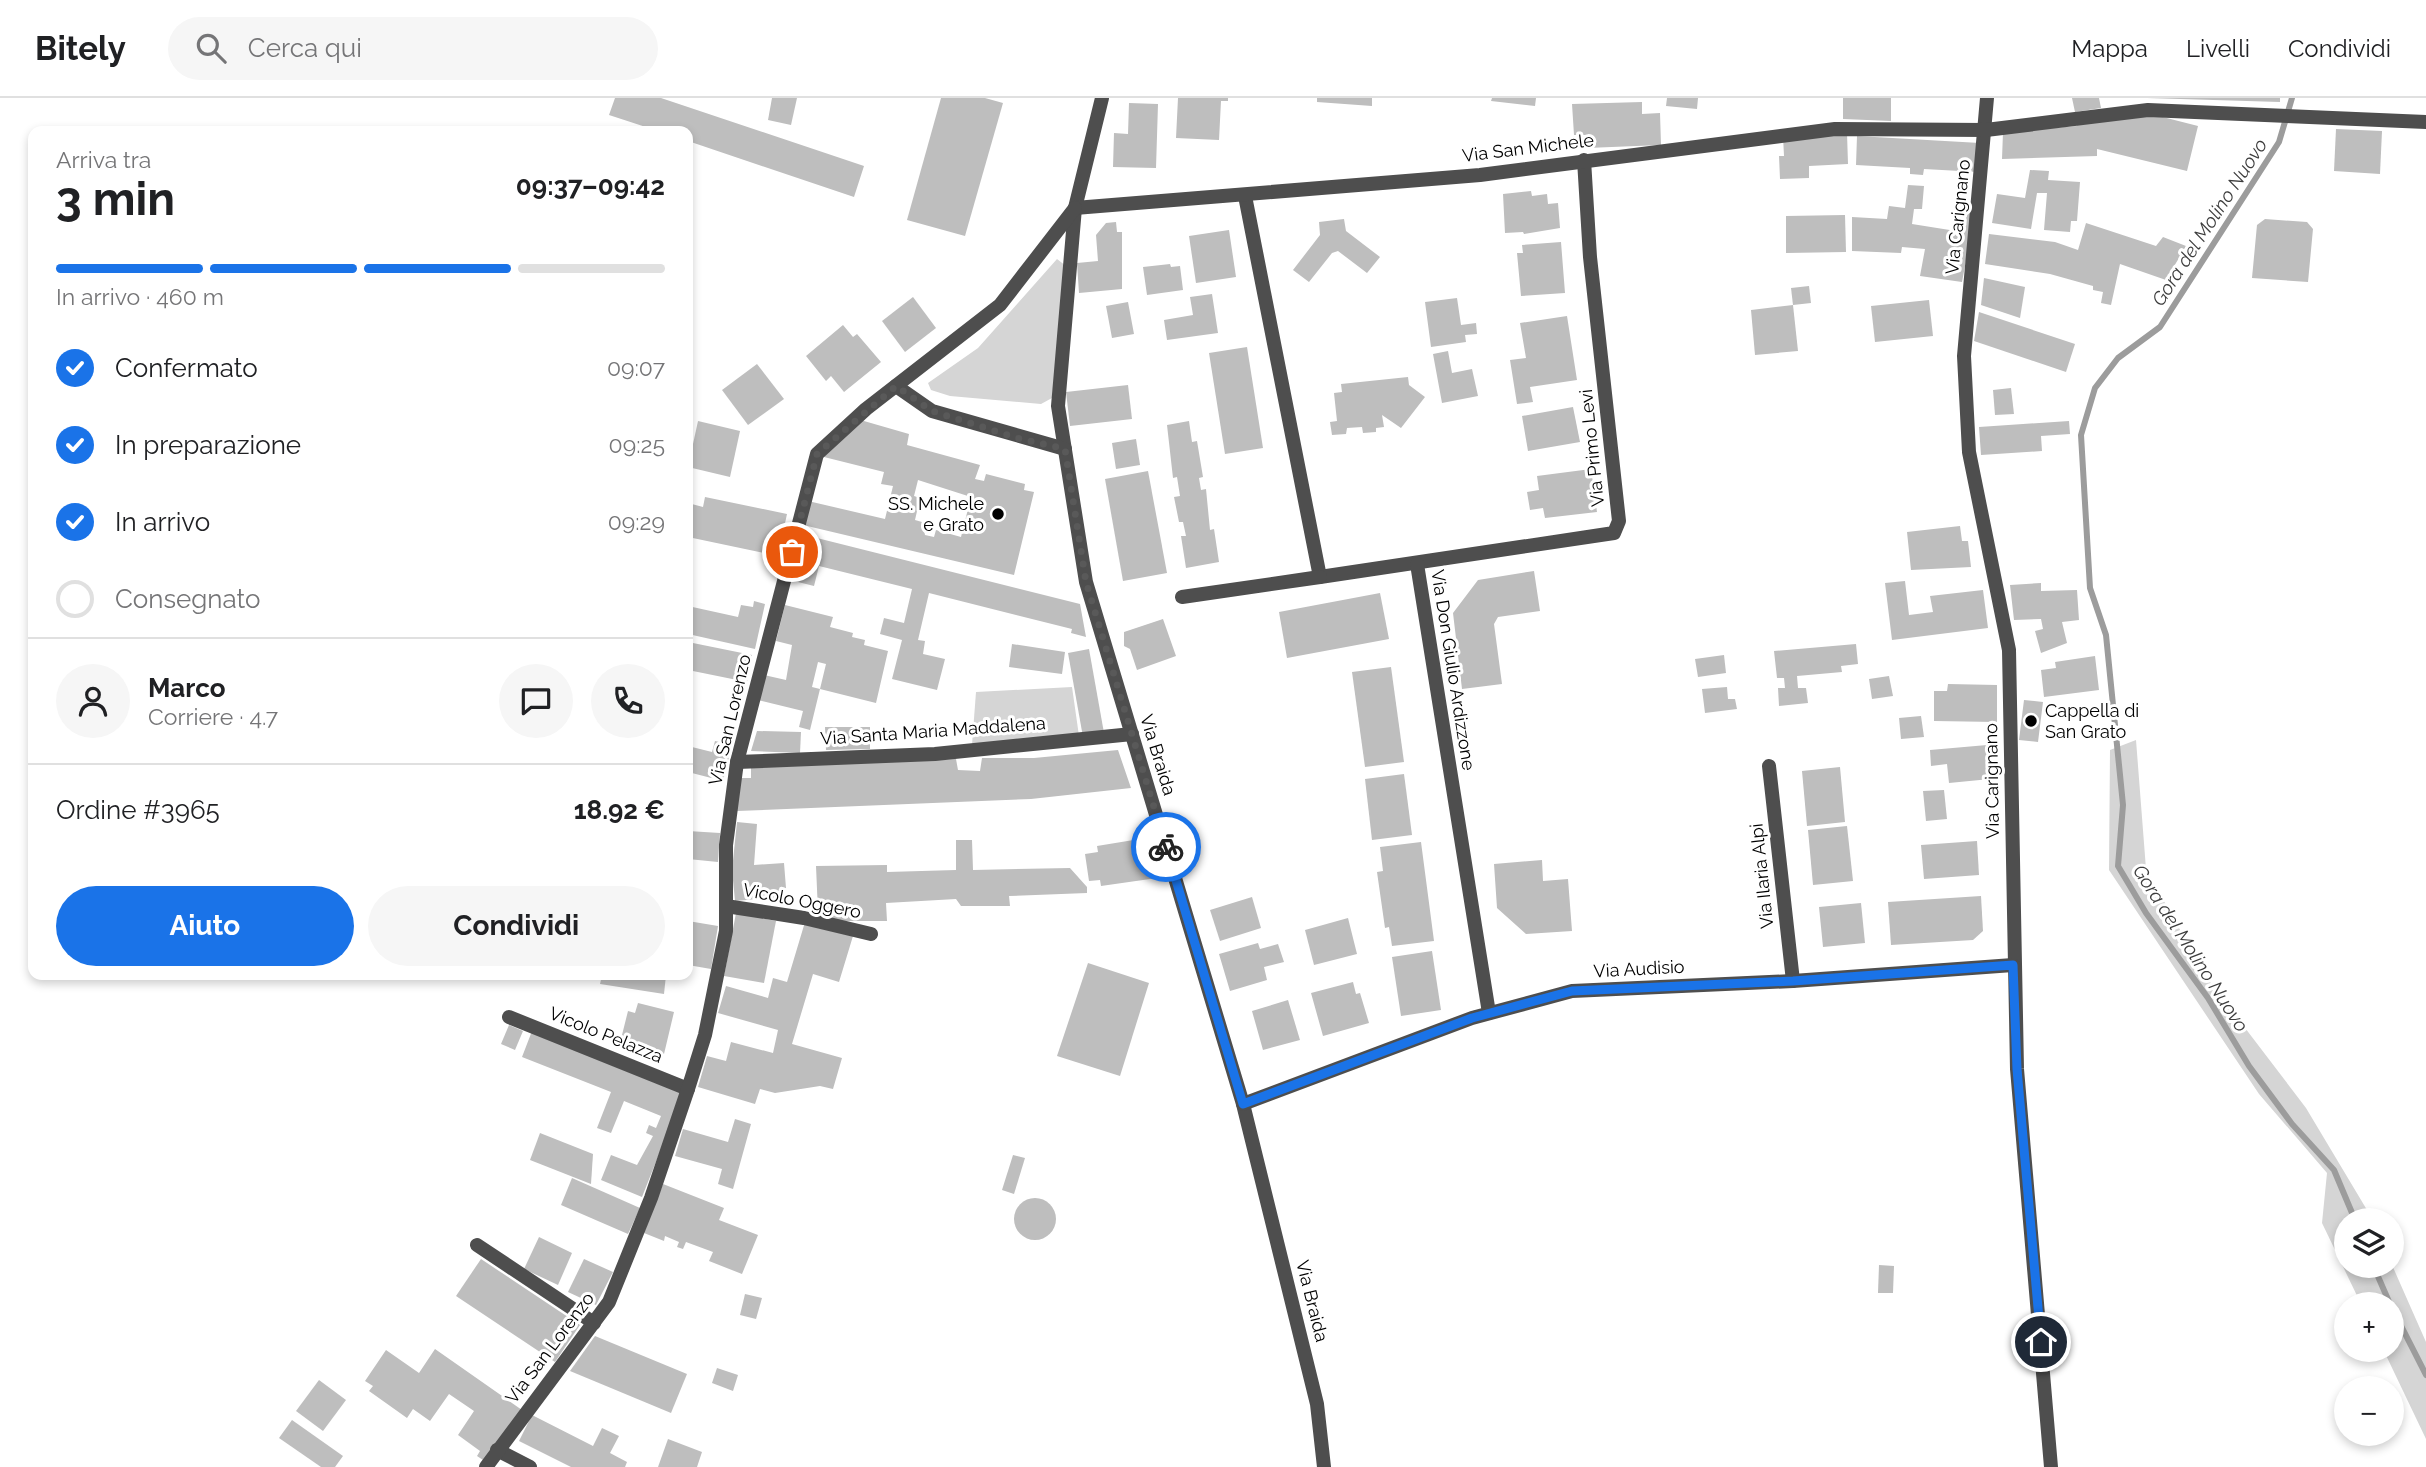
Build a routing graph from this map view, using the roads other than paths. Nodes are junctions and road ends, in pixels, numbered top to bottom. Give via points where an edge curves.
1 (1102, 98) edge
2 (1987, 98) edge
3 (2147, 104) edge
4 (2426, 122) edge
5 (1986, 131) junction
6 (1584, 160) junction
7 (1245, 196) junction
8 (1075, 208) junction
9 (896, 386) junction
10 (1065, 449) junction
11 (1417, 564) junction
12 (1320, 577) junction
13 (1182, 597) dead end
14 (1132, 734) junction
15 (737, 762) junction
16 (1769, 766) dead end
17 (726, 906) junction
18 (871, 934) dead end
19 (2013, 965) junction
20 (1793, 981) junction
21 (1489, 1013) junction
22 (509, 1017) dead end
23 (688, 1088) junction
24 (1243, 1104) junction
25 (477, 1245) dead end
26 (594, 1323) junction
27 (497, 1450) junction
28 (486, 1467) edge
29 (530, 1467) edge
30 (1324, 1467) edge
31 (2051, 1467) edge

1 - 8 street, Via Braida
2 - 5 street, Via Carignano
3 - 4 street, Via San Michele via 2272,116
3 - 5 street, Via San Michele
5 - 6 street, Via San Michele via 1835,129
5 - 19 street, Via Carignano via 1964,356 1969,452 2009,650
6 - 7 street, Via San Michele via 1480,175
6 - 11 street, Via Primo Levi via 1619,521 1614,533
7 - 8 street, Via San Michele
7 - 12 street
8 - 9 street, Via San Lorenzo via 1000,305
8 - 10 street, Via Braida via 1058,406
9 - 10 street via 932,411
9 - 15 street, Via San Lorenzo via 817,454
10 - 14 street, Via Braida via 1086,582
11 - 12 street, Via Don Giulio Ardizzone
11 - 21 street, Via Don Giulio Ardizzone
12 - 13 street, Via Don Giulio Ardizzone
14 - 15 street, Via Santa Maria Maddalena via 935,754
14 - 24 street, Via Braida
15 - 17 street, Via San Lorenzo via 726,845
16 - 20 street, Via Ilaria Alpi
17 - 18 street, Vicolo Oggero
17 - 23 street, Via San Lorenzo via 726,931 705,1035
19 - 20 street, Via Audisio
19 - 31 street, Via Carignano via 2017,1069
20 - 21 street, Via Audisio via 1572,991
21 - 24 street, Via Audisio
22 - 23 street, Vicolo Pelazza
23 - 26 street, Via San Lorenzo via 651,1198 609,1302
24 - 30 street, Via Braida via 1317,1404
25 - 26 street
26 - 27 street, Via San Lorenzo
27 - 28 street, Via San Lorenzo
27 - 29 street

